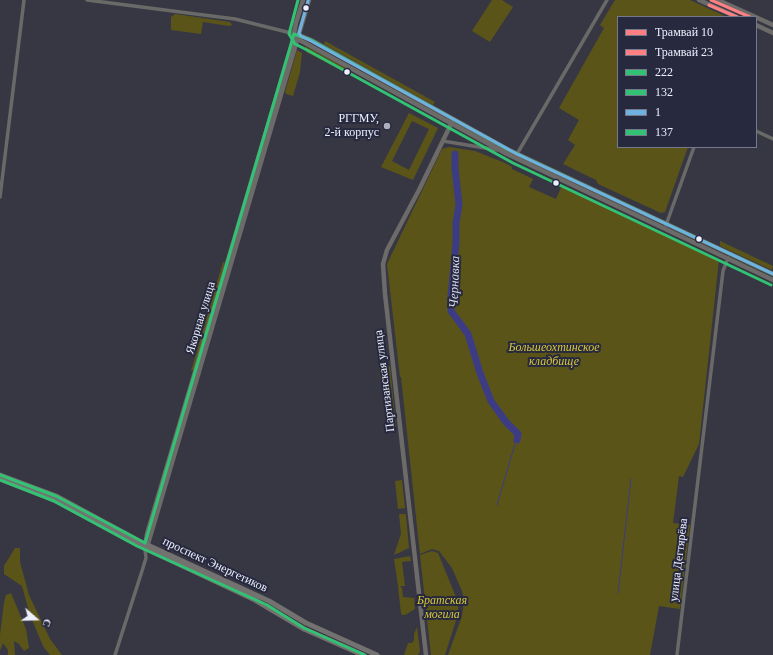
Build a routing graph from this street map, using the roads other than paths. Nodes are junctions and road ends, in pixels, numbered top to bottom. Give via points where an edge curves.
1 (24, 0) edge
2 (87, 0) edge
3 (303, 0) edge
4 (309, 0) edge
5 (607, 0) edge
6 (699, 0) edge
7 (718, 0) edge
8 (706, 1) edge
9 (743, 11) junction
10 (736, 16) edge
11 (741, 16) edge
12 (754, 16) edge
13 (757, 18) edge
14 (757, 25) edge
15 (773, 25) edge
16 (773, 33) edge
17 (297, 36) junction
18 (452, 122) junction
19 (757, 131) edge
20 (773, 139) edge
21 (443, 141) junction
22 (694, 148) edge
23 (499, 150) junction
24 (516, 156) junction
25 (0, 197) edge
26 (666, 227) junction
27 (729, 256) junction
28 (772, 277) edge
29 (0, 475) edge
30 (0, 479) edge
31 (146, 546) junction
32 (425, 653) edge
33 (115, 655) edge
34 (363, 655) edge
35 (377, 655) edge
36 (677, 655) edge

1 - 25 street
2 - 17 street via 235,20
3 - 17 street, Якорная улица
4 - 17 street, Якорная улица
5 - 24 street
6 - 8 street
7 - 9 street
8 - 10 street
9 - 11 street
9 - 12 street
13 - 15 street
14 - 16 street
17 - 18 street via 312,40
17 - 31 street, Якорная улица
17 - 31 street, Якорная улица via 292,44
18 - 21 street, Партизанская улица
18 - 23 street
18 - 24 street
19 - 20 street
21 - 23 street
21 - 32 street, Партизанская улица via 389,246 383,264
22 - 26 street
23 - 24 street
24 - 26 street
26 - 27 street
27 - 28 street
27 - 36 street, улица Дегтярёва via 723,271
29 - 31 main road, проспект Энергетиков via 56,496
30 - 31 main road, проспект Энергетиков via 54,500
31 - 33 street, Якорная улица via 146,558
31 - 34 main road, проспект Энергетиков via 251,598 304,629
31 - 35 main road, проспект Энергетиков via 269,601 306,624

